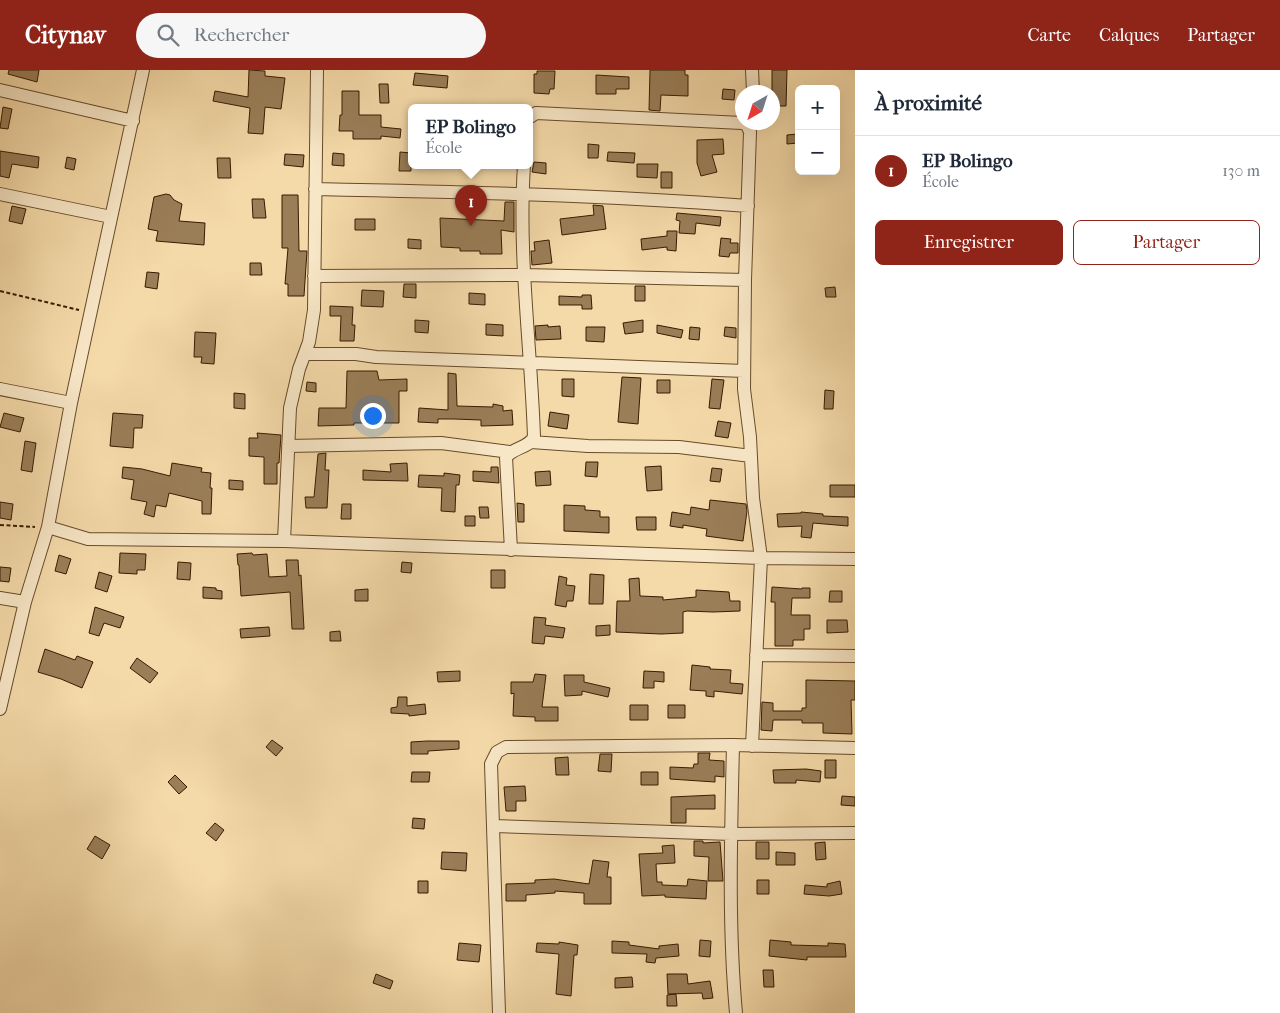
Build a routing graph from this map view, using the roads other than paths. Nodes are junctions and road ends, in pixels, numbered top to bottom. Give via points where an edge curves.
1 (143, 70) edge
2 (316, 70) edge
3 (752, 70) edge
4 (753, 85) edge
5 (0, 90) edge
6 (533, 115) edge
7 (133, 121) junction
8 (735, 123) edge
9 (750, 130) edge
10 (524, 169) edge
11 (315, 189) junction
12 (522, 193) junction
13 (0, 194) edge
14 (748, 206) junction
15 (111, 217) junction
16 (524, 275) junction
17 (314, 276) junction
18 (745, 280) junction
19 (305, 354) junction
20 (529, 362) junction
21 (744, 371) junction
22 (0, 389) edge
23 (71, 403) junction
24 (531, 442) junction
25 (288, 446) junction
26 (510, 452) junction
27 (751, 456) junction
28 (48, 527) junction
29 (284, 541) junction
30 (511, 550) junction
31 (760, 558) junction
32 (855, 559) edge
33 (0, 598) edge
34 (25, 602) junction
35 (756, 655) junction
36 (855, 656) edge
37 (2, 690) edge
38 (0, 709) edge
39 (733, 745) junction
40 (752, 746) junction
41 (855, 748) edge
42 (493, 826) junction
43 (855, 833) edge
44 (731, 834) junction
45 (499, 1013) edge
46 (736, 1013) edge

1 - 7 street
2 - 11 street
3 - 4 street
5 - 7 street
6 - 8 street
7 - 15 street
9 - 14 street
10 - 12 street
11 - 12 street
11 - 17 street
12 - 14 street
12 - 16 street
13 - 15 street
14 - 18 street
15 - 23 street
16 - 17 street
16 - 18 street
16 - 20 street
17 - 19 street via 314,310
18 - 21 street
19 - 20 street
19 - 25 street via 298,369 290,408
20 - 21 street
20 - 24 street via 534,432
21 - 27 street
22 - 23 street
23 - 28 street
24 - 26 street
24 - 27 street via 680,447
25 - 26 street via 442,443
25 - 29 street
26 - 30 street via 506,456 506,465
27 - 31 street
28 - 29 street via 88,539
28 - 34 street
29 - 30 street
30 - 31 street
31 - 32 street
31 - 35 street
33 - 34 street
34 - 37 street
35 - 36 street
35 - 40 street
37 - 38 street
39 - 40 street
39 - 42 street via 506,747 496,752 491,764
39 - 44 street
40 - 41 street
42 - 44 street
42 - 45 street
43 - 44 street
44 - 46 street via 732,968

